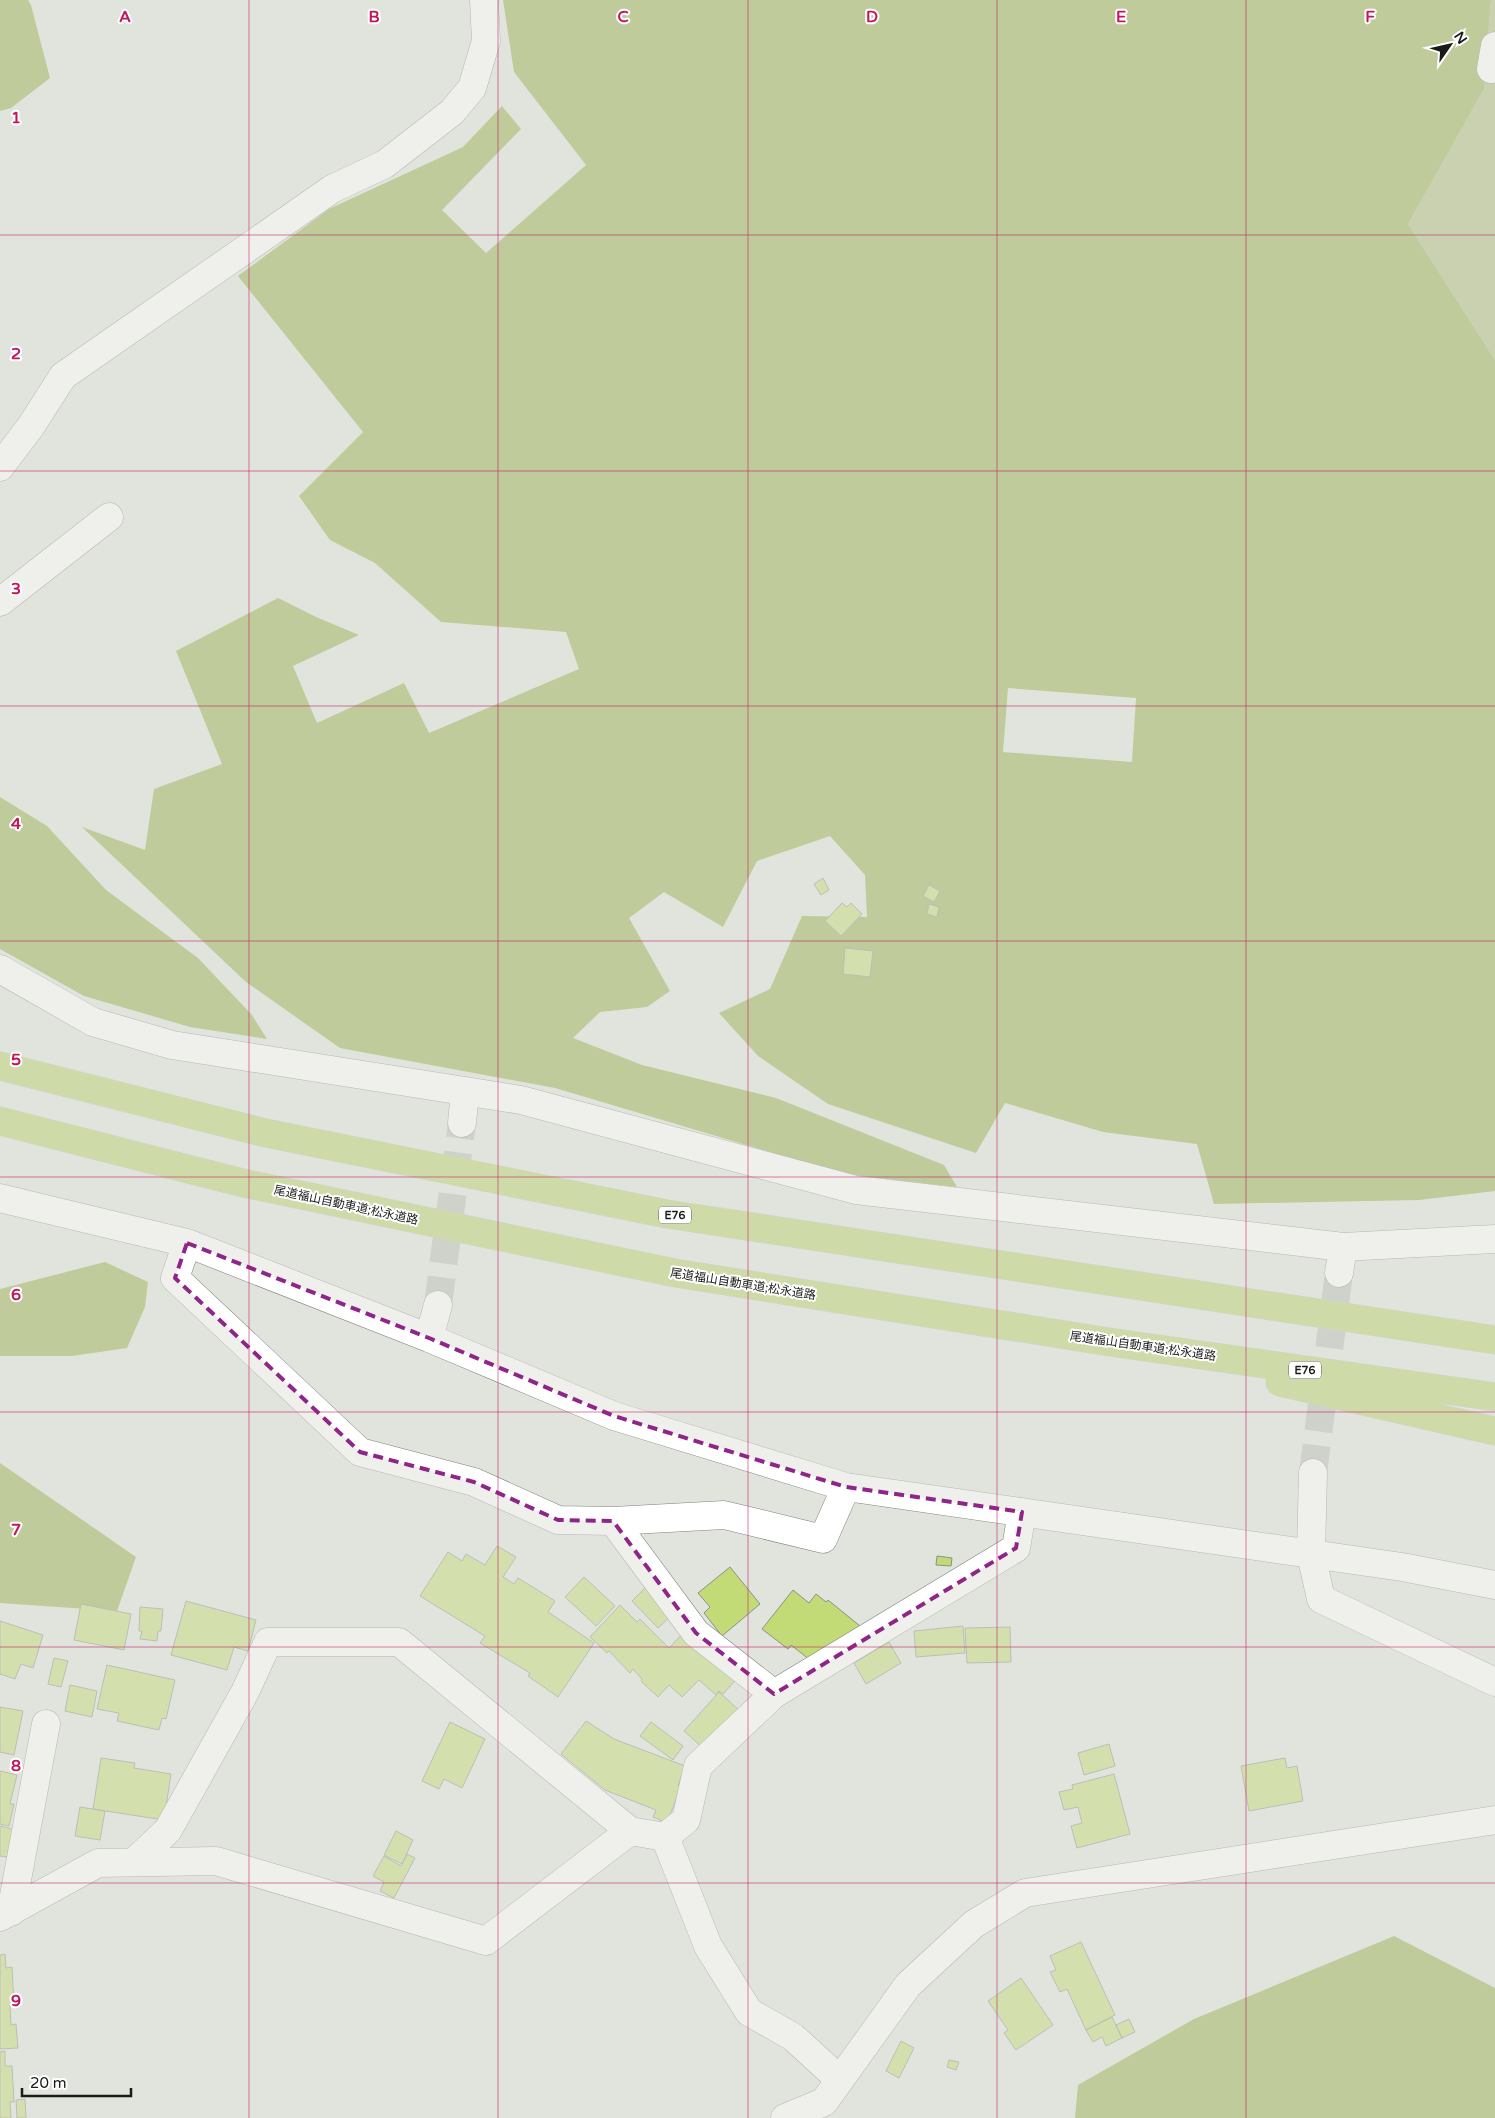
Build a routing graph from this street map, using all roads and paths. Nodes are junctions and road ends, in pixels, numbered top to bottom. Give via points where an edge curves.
1 (484, 0) edge
2 (0, 467) edge
3 (109, 517) dead end
4 (0, 602) edge
5 (0, 969) edge
6 (0, 1066) edge
7 (465, 1091) junction
8 (0, 1121) edge
9 (462, 1123) tunnel mouth
10 (0, 1198) edge
11 (1495, 1239) edge
12 (187, 1243) junction
13 (1343, 1247) junction
14 (1339, 1273) tunnel mouth
15 (438, 1305) tunnel mouth
16 (1359, 1320) junction
17 (1495, 1330) edge
18 (429, 1338) junction
19 (1495, 1340) edge
20 (1116, 1343) junction
21 (1495, 1397) edge
22 (1495, 1432) edge
23 (1313, 1474) tunnel mouth
24 (846, 1487) junction
25 (1022, 1512) junction
26 (613, 1521) junction
27 (1311, 1554) junction
28 (1495, 1585) edge
29 (1495, 1682) edge
30 (774, 1694) junction
31 (46, 1724) dead end
32 (1495, 1820) edge
33 (630, 1831) junction
34 (665, 1837) junction
35 (134, 1862) junction
36 (5, 1915) edge
37 (840, 2080) junction
38 (828, 2110) edge
39 (785, 2118) edge

1 - 2 street via 486,41 472,88 452,112 385,164 332,189 63,376
3 - 4 street
5 - 7 street via 93,1022 172,1045
6 - 16 highway, E76 via 266,1133 667,1214
7 - 9 street
7 - 13 street via 521,1100 856,1190
8 - 20 highway, 尾道福山自動車道;松永道路 / E76 via 243,1184 675,1274
10 - 12 street
11 - 13 street
12 - 18 street
12 - 26 street via 175,1278 360,1452 474,1482 558,1520
13 - 14 street
15 - 18 street
16 - 17 highway
16 - 19 highway, E76
18 - 24 street via 614,1416
20 - 21 highway, 尾道福山自動車道;松永道路 / E76
20 - 22 highway
23 - 27 street
24 - 25 street
24 - 26 street via 823,1539 724,1516
25 - 27 street
25 - 30 street via 1016,1548
26 - 30 street via 696,1633
27 - 28 street
27 - 29 street via 1321,1600
30 - 34 street via 698,1766 686,1820
31 - 36 street
32 - 37 street via 1025,1893 974,1924 908,1985
33 - 34 street
33 - 35 street via 486,1941 216,1861
33 - 35 street via 399,1642 268,1642 245,1692 168,1830
34 - 37 street via 708,1946 749,2012 793,2037
35 - 36 street via 98,1863
37 - 38 street
38 - 39 street

